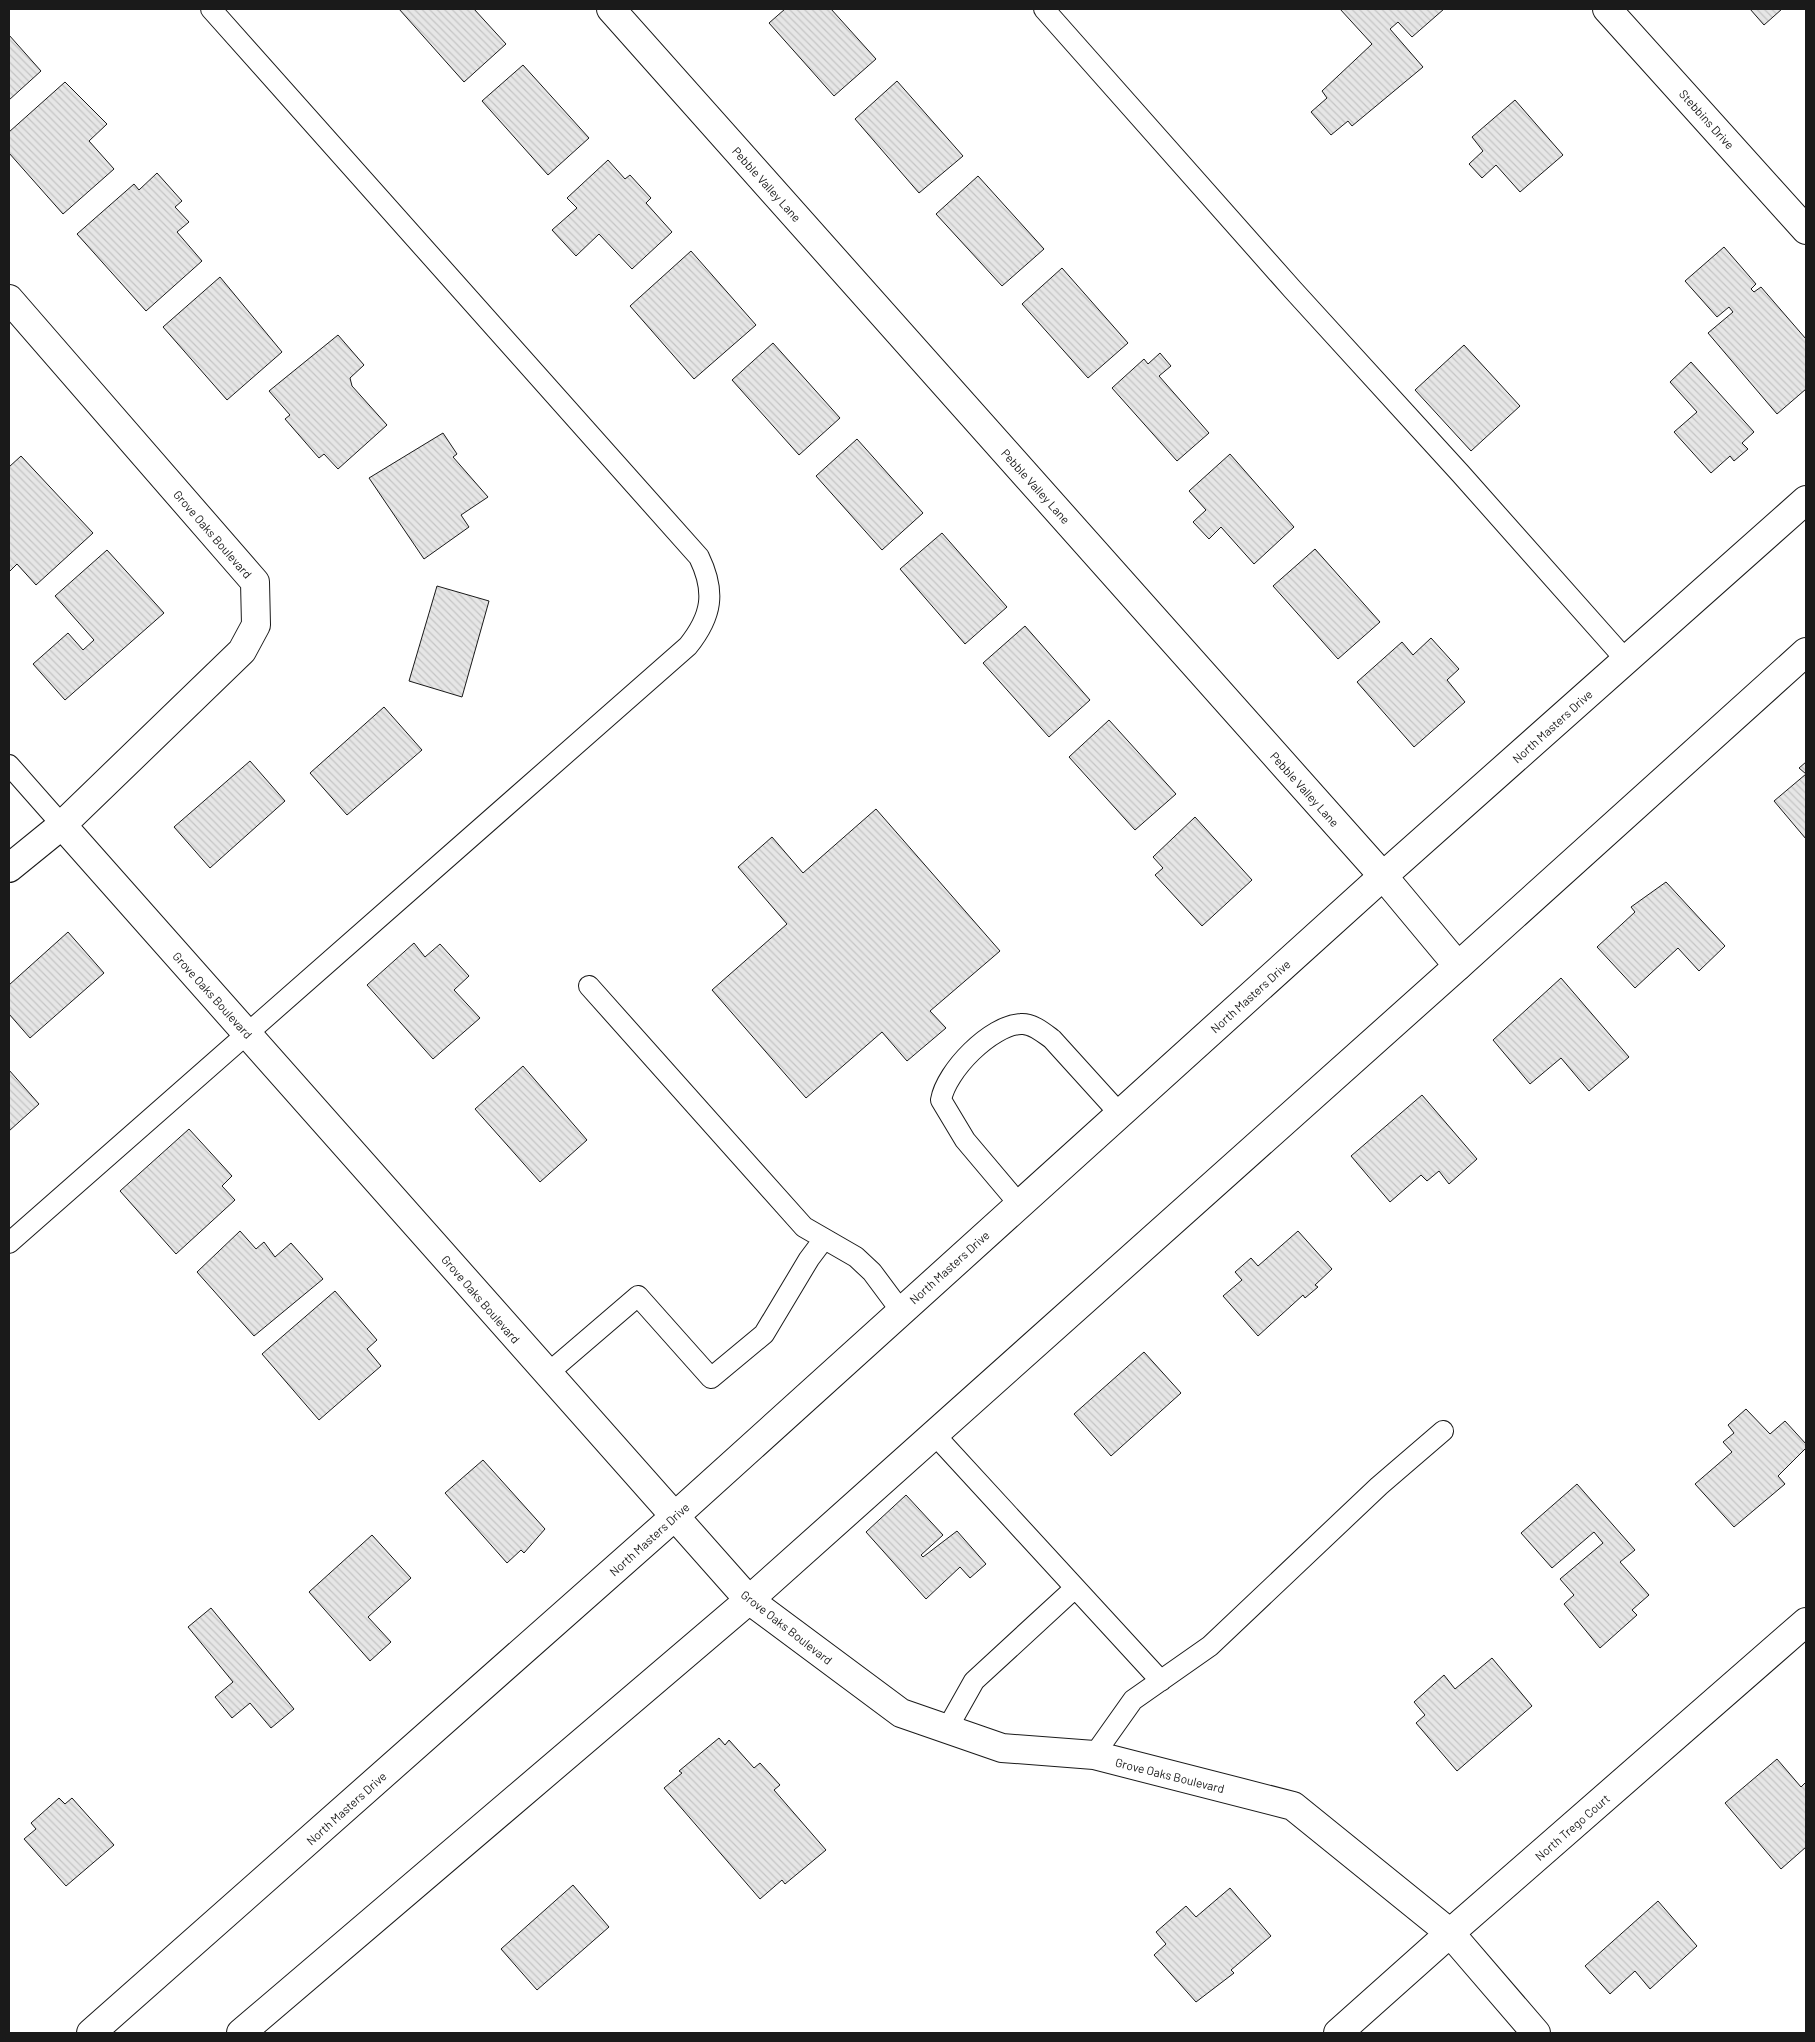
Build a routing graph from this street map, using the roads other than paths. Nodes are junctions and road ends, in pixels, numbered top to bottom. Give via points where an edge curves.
1 (211, 9) edge
2 (611, 9) edge
3 (1044, 9) edge
4 (1607, 9) edge
5 (1806, 230) edge
6 (9, 299) edge
7 (1806, 500) edge
8 (1806, 652) edge
9 (1626, 660) junction
10 (9, 765) edge
11 (62, 825) junction
12 (9, 868) edge
13 (1383, 876) junction
14 (1458, 966) junction
15 (589, 986) dead end
16 (246, 1033) junction
17 (1120, 1114) junction
18 (1019, 1204) junction
19 (824, 1239) junction
20 (9, 1243) edge
21 (901, 1311) junction
22 (547, 1374) junction
23 (1443, 1430) dead end
24 (934, 1434) junction
25 (674, 1517) junction
26 (1075, 1588) junction
27 (749, 1600) junction
28 (1806, 1622) edge
29 (1161, 1681) junction
30 (947, 1729) junction
31 (1094, 1755) junction
32 (1450, 1933) junction
33 (91, 2033) edge
34 (241, 2033) edge
35 (1338, 2033) edge
36 (1536, 2033) edge

1 - 16 lane via 699,557 707,574 710,594 708,613 688,646
2 - 13 street, Pebble Valley Lane
3 - 9 lane
4 - 5 street, Stebbins Drive
6 - 11 street, Grove Oaks Boulevard via 255,582 256,625 242,651
7 - 9 street, North Masters Drive
8 - 14 street
9 - 13 street, North Masters Drive
10 - 11 lane
11 - 12 street
11 - 16 street, Grove Oaks Boulevard
13 - 14 street, Pebble Valley Lane
13 - 17 street, North Masters Drive
14 - 24 street
15 - 19 lane via 804,1226
16 - 20 lane
16 - 22 street, Grove Oaks Boulevard
17 - 18 street, North Masters Drive
17 - 18 lane via 1041,1030 1023,1023 989,1037 955,1068 941,1100 965,1140
18 - 21 street, North Masters Drive
19 - 21 lane via 856,1257 872,1272
19 - 22 lane via 764,1334 711,1378 638,1296
21 - 25 street, North Masters Drive
22 - 25 street, Grove Oaks Boulevard
23 - 29 lane via 1210,1646
24 - 26 lane
24 - 27 street
25 - 27 street, Grove Oaks Boulevard
25 - 33 street, North Masters Drive
26 - 29 lane
26 - 30 lane via 974,1681
27 - 30 street, Grove Oaks Boulevard via 901,1713
27 - 34 street
28 - 32 street, North Trego Court
29 - 31 lane via 1133,1700
30 - 31 street, Grove Oaks Boulevard via 1002,1748
31 - 32 street, Grove Oaks Boulevard via 1293,1806
32 - 35 street, North Trego Court
32 - 36 street, Grove Oaks Boulevard

